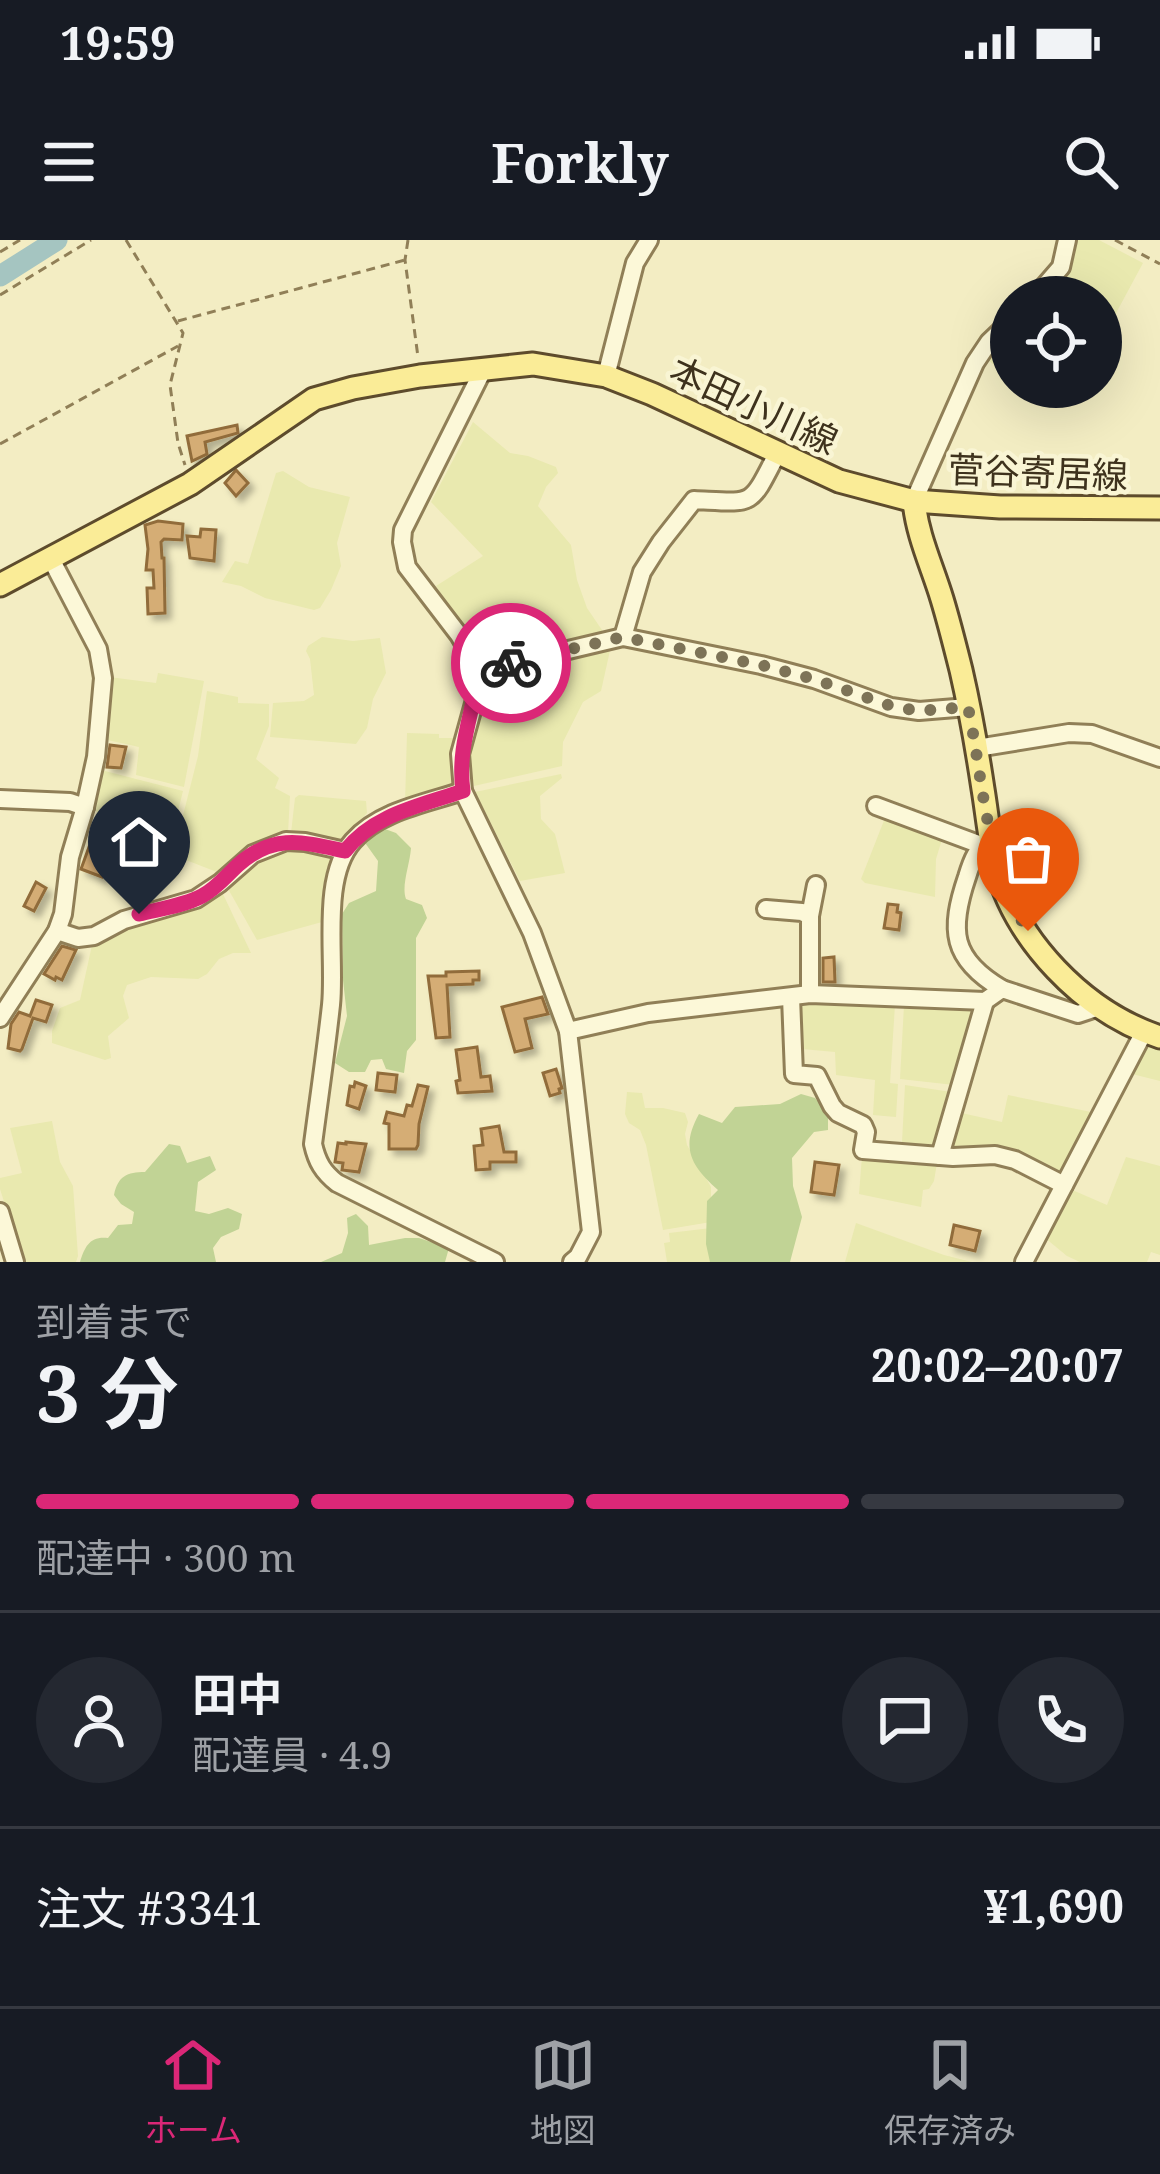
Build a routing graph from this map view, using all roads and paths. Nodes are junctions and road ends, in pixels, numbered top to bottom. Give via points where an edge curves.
1 (20, 240) edge
2 (91, 240) edge
3 (126, 240) edge
4 (408, 240) edge
5 (649, 240) edge
6 (1067, 240) edge
7 (1115, 240) edge
8 (1132, 240) edge
9 (1128, 247) junction
10 (0, 252) edge
11 (405, 260) junction
12 (1160, 264) edge
13 (1055, 276) edge
14 (0, 295) edge
15 (176, 321) junction
16 (990, 341) edge
17 (180, 345) junction
18 (484, 368) junction
19 (420, 376) junction
20 (606, 376) junction
21 (0, 444) edge
22 (778, 452) junction
23 (190, 484) junction
24 (914, 501) junction
25 (1160, 508) edge
26 (51, 559) junction
27 (0, 585) edge
28 (623, 637) junction
29 (479, 671) junction
30 (968, 707) junction
31 (977, 748) junction
32 (1160, 758) edge
33 (463, 791) junction
34 (0, 799) edge
35 (876, 806) dead end
36 (86, 807) junction
37 (986, 842) junction
38 (345, 851) junction
39 (816, 885) dead end
40 (766, 909) dead end
41 (810, 916) junction
42 (57, 931) junction
43 (1002, 989) junction
44 (800, 996) junction
45 (985, 1001) junction
46 (1099, 1006) junction
47 (0, 1018) edge
48 (568, 1031) junction
49 (1152, 1034) edge
50 (940, 1156) junction
51 (1064, 1185) junction
52 (0, 1212) edge
53 (15, 1262) edge
54 (495, 1262) edge
55 (572, 1262) edge
56 (1024, 1262) edge

1 - 10 path
2 - 14 path
3 - 15 path
4 - 11 path
5 - 20 street via 635,263
6 - 13 street
7 - 9 path
8 - 9 path
9 - 12 path
11 - 15 path
11 - 19 path
15 - 17 path
16 - 24 street
17 - 21 path
17 - 23 path via 170,386
18 - 19 main road, 本田小川線
18 - 20 main road, 本田小川線 via 533,364
18 - 29 street via 402,542 407,567
19 - 23 main road, 本田小川線 via 314,399
20 - 22 main road, 本田小川線
22 - 24 main road, 本田小川線 via 839,481
22 - 28 street via 752,498 694,500 642,572
23 - 26 main road, 本田小川線
24 - 25 main road, 菅谷寄居線
24 - 30 main road
26 - 27 main road, 本田小川線
26 - 36 street via 98,649 103,678
28 - 29 street
28 - 30 street via 779,669 891,706
29 - 33 street via 460,754
30 - 31 main road
31 - 32 street via 1092,734
31 - 37 main road
33 - 38 street via 384,818
33 - 48 street via 532,933
34 - 36 street
35 - 37 street
36 - 42 street
37 - 43 street via 957,907 958,944 968,963
37 - 46 main road via 1032,938 1059,976
38 - 42 street via 286,841 253,854 196,899 94,937
38 - 54 street via 335,881 316,1160 337,1183
39 - 41 street
40 - 41 street
41 - 44 street
42 - 47 street
43 - 45 street
43 - 46 street via 1078,1014
44 - 45 street
44 - 48 street
44 - 50 street via 794,1074 817,1076 838,1113 863,1125 863,1150
45 - 50 street
46 - 49 main road
48 - 55 street via 591,1232
49 - 51 street
50 - 51 street via 995,1155
51 - 56 street
52 - 53 street

